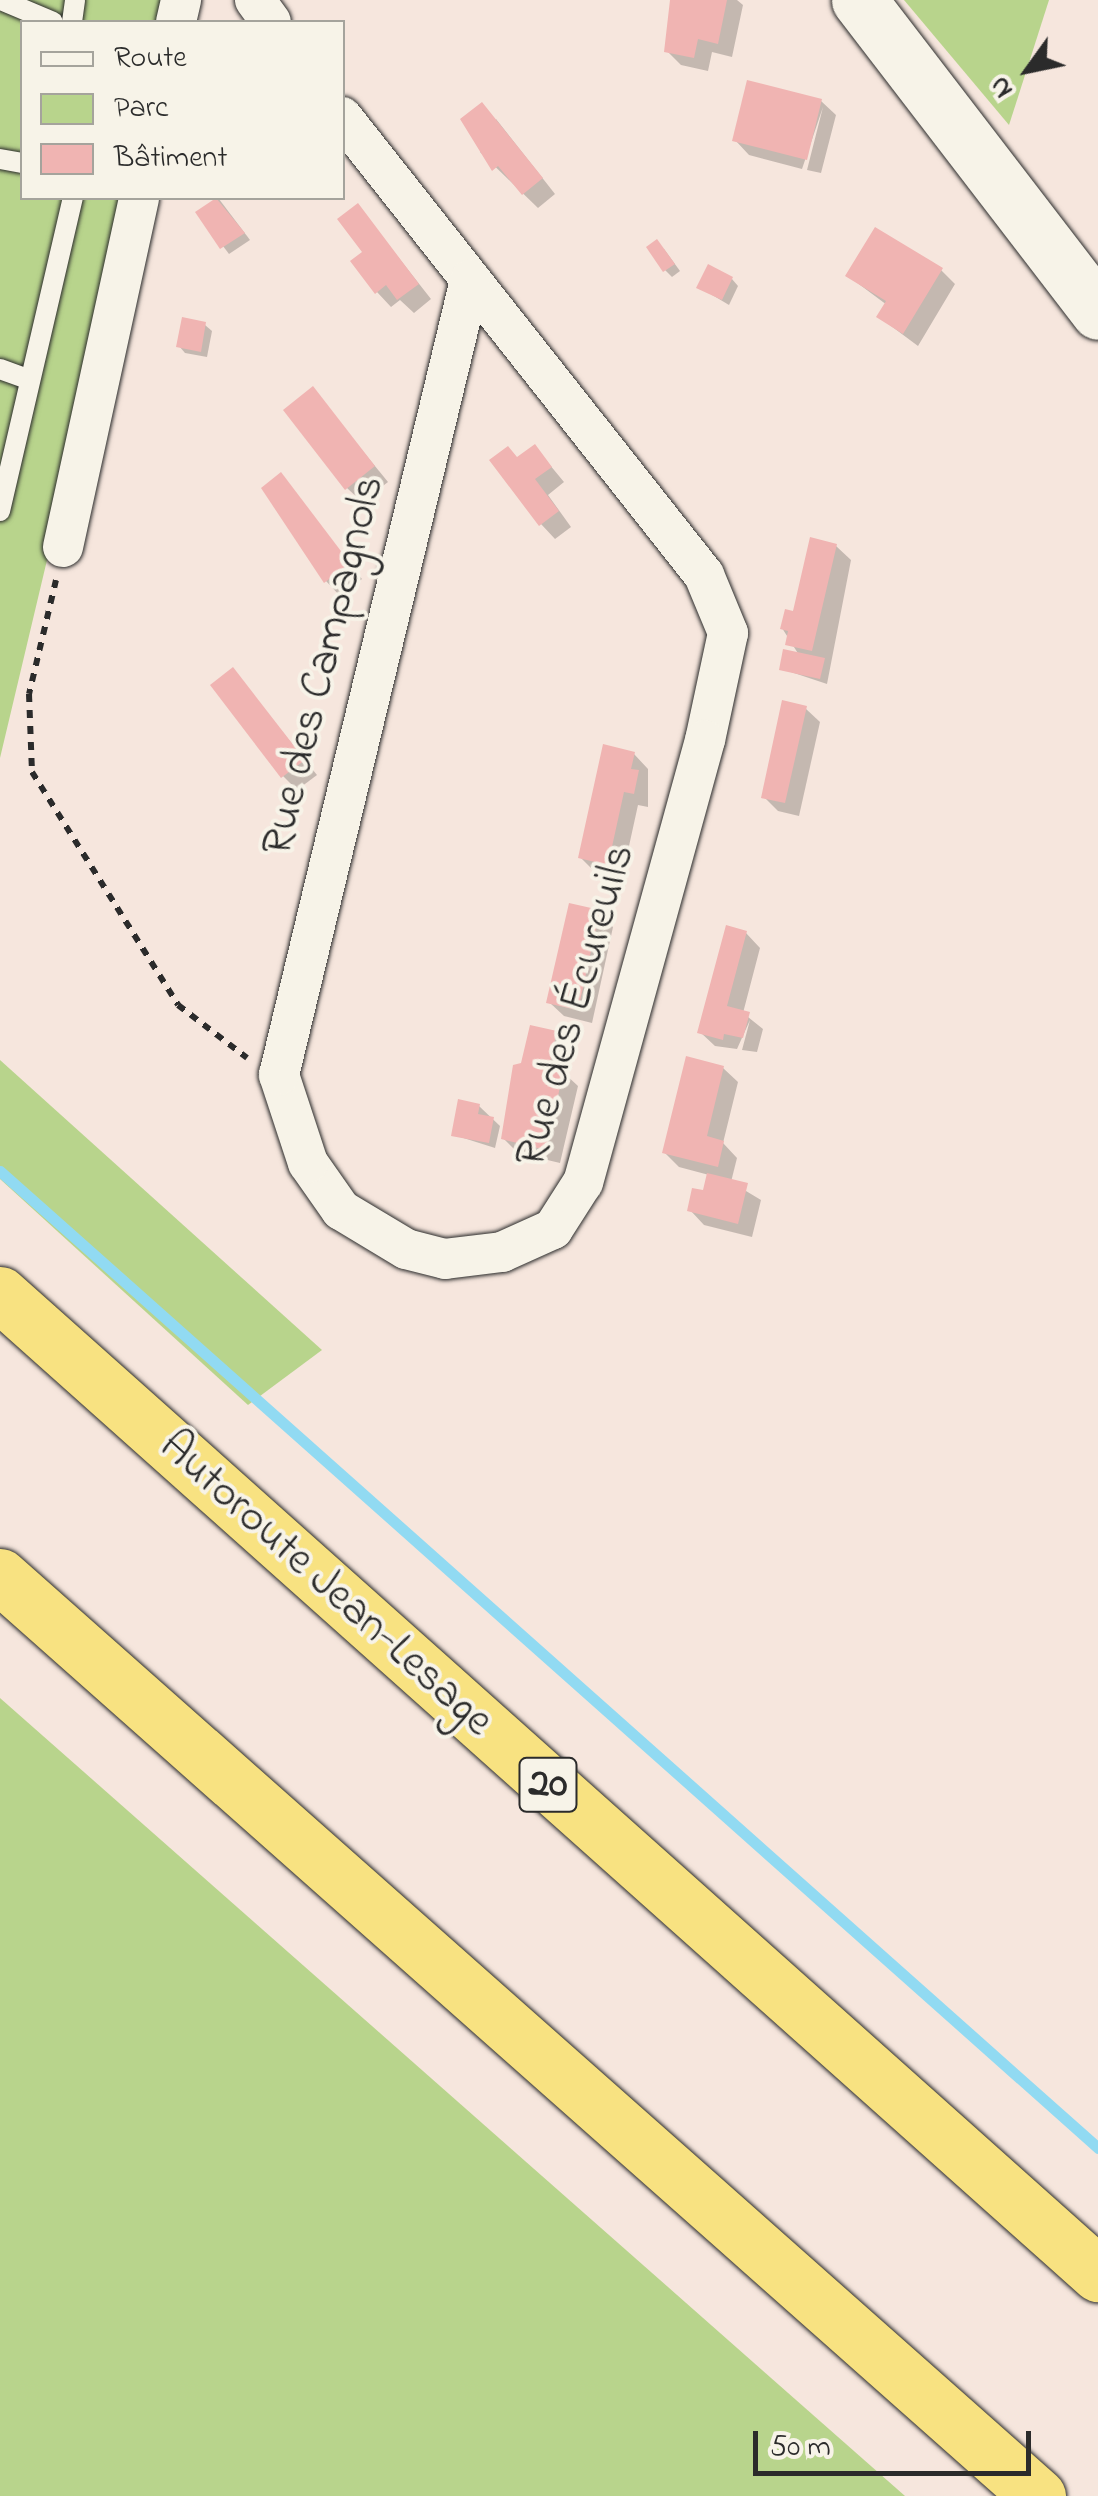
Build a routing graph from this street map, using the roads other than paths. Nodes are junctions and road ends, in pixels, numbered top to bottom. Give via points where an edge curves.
1 (1, 0) edge
2 (254, 0) edge
3 (858, 0) edge
4 (47, 20) edge
5 (269, 20) edge
6 (345, 121) edge
7 (73, 200) edge
8 (138, 200) edge
9 (470, 280) junction
10 (1098, 312) edge
11 (0, 368) edge
12 (27, 379) junction
13 (0, 512) edge
14 (63, 546) road end
15 (279, 1075) joint
16 (0, 1294) edge
17 (0, 1576) edge
18 (1098, 2274) edge
19 (1038, 2496) edge

1 - 4 lane
2 - 5 street
3 - 10 street
6 - 9 street, Rue des Écureuils
7 - 12 lane
8 - 14 street
9 - 15 street, Rue des Campagnols
9 - 15 street, Rue des Écureuils via 704,575 728,633 705,740 583,1182 553,1230 502,1252 445,1259 406,1250 341,1210 308,1163
11 - 12 lane
12 - 13 lane
16 - 18 highway, Autoroute Jean-Lesage / 20
17 - 19 highway

